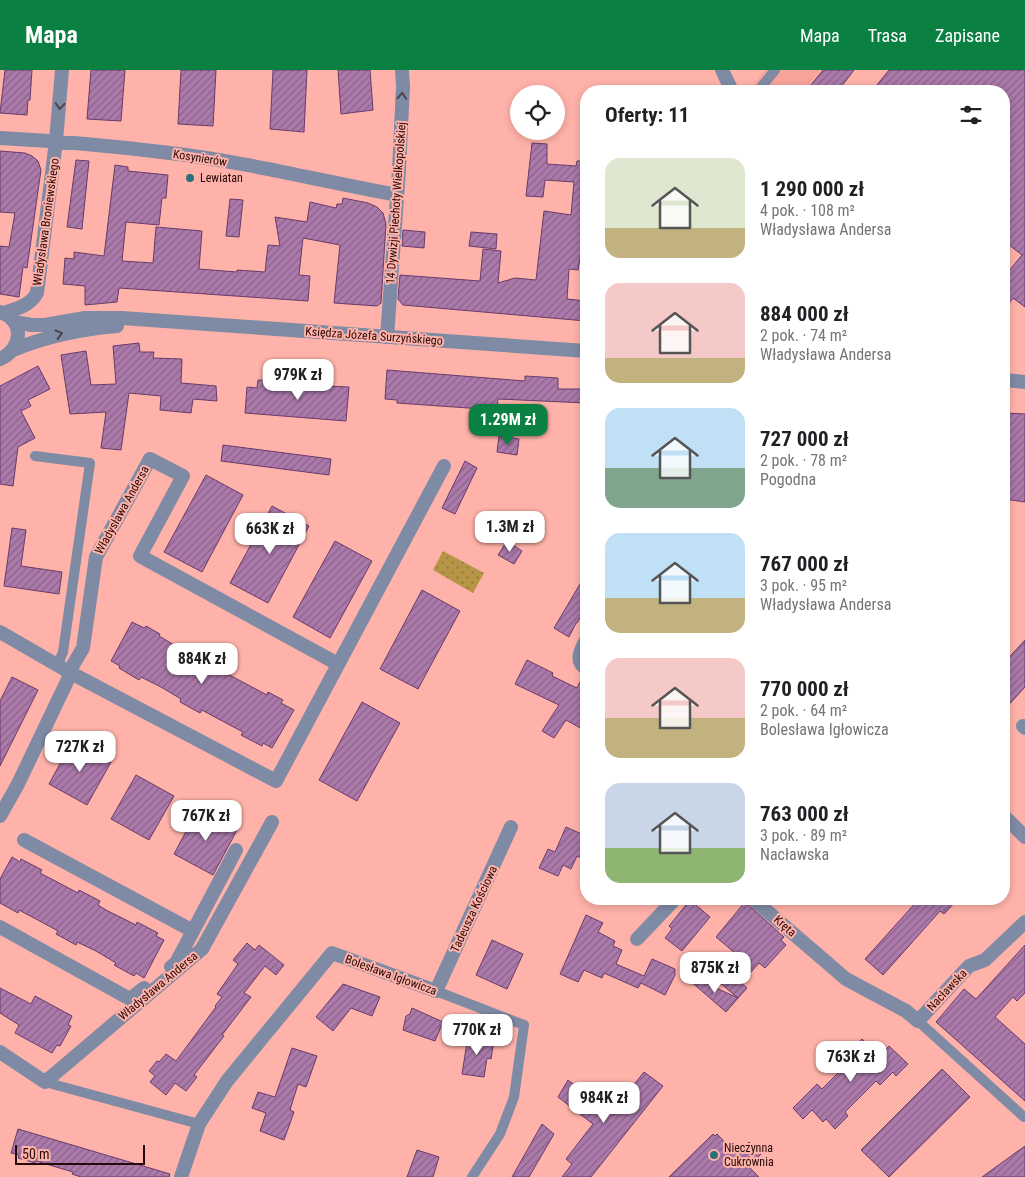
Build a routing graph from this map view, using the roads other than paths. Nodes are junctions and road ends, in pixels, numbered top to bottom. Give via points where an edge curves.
1 (62, 70) edge
2 (402, 70) edge
3 (722, 70) edge
4 (775, 70) edge
5 (729, 85) edge
6 (763, 85) edge
7 (0, 138) edge
8 (56, 141) junction
9 (397, 195) junction
10 (2, 312) edge
11 (14, 322) junction
12 (162, 322) junction
13 (387, 337) junction
14 (13, 350) junction
15 (580, 351) edge
16 (0, 359) edge
17 (1010, 381) edge
18 (1025, 382) edge
19 (35, 456) dead end
20 (444, 466) dead end
21 (0, 632) edge
22 (338, 664) junction
23 (65, 670) junction
24 (0, 816) edge
25 (272, 822) dead end
26 (1010, 822) edge
27 (512, 827) dead end
28 (1025, 838) edge
29 (24, 840) dead end
30 (236, 850) dead end
31 (669, 905) edge
32 (760, 905) edge
33 (1025, 922) edge
34 (0, 927) edge
35 (193, 931) junction
36 (637, 939) dead end
37 (817, 954) joint
38 (436, 992) junction
39 (918, 1021) junction
40 (0, 1052) edge
41 (45, 1082) junction
42 (1024, 1117) dead end
43 (199, 1124) junction
44 (181, 1177) edge
45 (472, 1177) edge

1 -> 8 street, Władysława Broniewskiego
9 -> 2 street, 14 Dywizji Piechoty Wielkopolskiej
3 - 5 street
4 - 6 lane
7 - 8 street, Kosynierów
8 - 9 street, Kosynierów via 205,158
8 - 10 street, Władysława Broniewskiego via 36,292 23,307
9 - 13 street, 14 Dywizji Piechoty Wielkopolskiej
10 - 11 street
11 - 12 street, Księdza Józefa Surzyńskiego via 32,326 85,318 122,318
11 - 14 street via 18,336
12 - 13 street, Księdza Józefa Surzyńskiego
14 -> 12 street, Księdza Józefa Surzyńskiego via 78,330
13 - 15 street, Księdza Józefa Surzyńskiego
14 - 16 street, Księdza Józefa Surzyńskiego
17 - 18 street
19 - 23 lane via 90,463 63,652
20 - 22 street
21 - 23 street
22 - 23 street via 276,781
22 - 23 street, Władysława Andersa via 140,556 183,476 150,459 96,557 83,648
23 - 24 street via 18,784
25 - 41 street, Władysława Andersa via 202,949
26 - 28 street
27 - 38 street, Tadeusza Kościowa
29 - 35 street, Władysława Andersa
30 - 35 street, Władysława Andersa
31 - 36 street
32 - 37 street, Kręta
33 - 39 street, Nacławska via 986,960 969,966
34 - 35 street, Władysława Andersa via 130,998 176,963
37 - 39 street, Nacławska via 846,979 906,1011
38 - 43 street, Bolesława Igłowicza via 332,953 227,1081
38 - 45 lane, Bolesława Igłowicza via 524,1025 514,1097 500,1134
39 - 42 lane
40 - 41 street
41 - 43 lane
43 - 44 street, Bolesława Igłowicza

